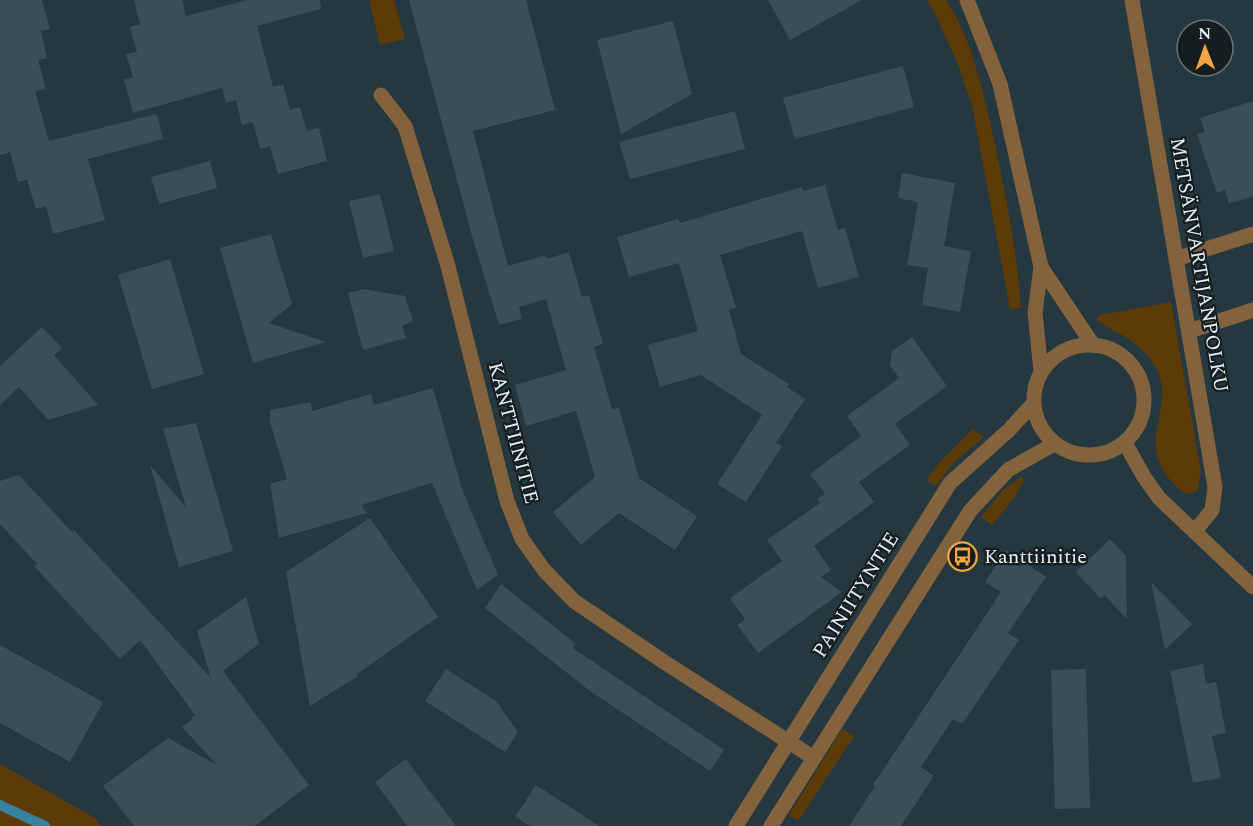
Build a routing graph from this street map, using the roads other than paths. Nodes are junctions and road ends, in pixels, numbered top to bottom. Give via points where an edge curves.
1 (967, 0) edge
2 (1132, 0) edge
3 (381, 95) dead end
4 (1253, 234) edge
5 (1176, 259) junction
6 (1041, 267) junction
7 (1253, 310) edge
8 (1189, 331) junction
9 (1093, 345) junction
10 (1041, 371) junction
11 (1033, 404) junction
12 (1125, 443) junction
13 (1054, 444) junction
14 (1195, 531) junction
15 (1253, 587) edge
16 (788, 741) junction
17 (814, 758) junction
18 (736, 826) edge
19 (771, 826) edge

1 - 6 street via 1000,84
2 - 5 street, METSÄNVARTIJANPOLKU
3 - 16 street, KANTTIINITIE via 405,126 448,266 507,501 522,539 544,570 574,601
4 - 5 street
5 - 8 street, METSÄNVARTIJANPOLKU
6 - 9 street
6 - 10 street via 1035,313
7 - 8 street
8 - 14 street, METSÄNVARTIJANPOLKU via 1215,487 1212,510
9 - 10 street via 1058,353
9 - 12 street via 1122,356 1142,384 1142,418
10 - 11 street
11 - 13 street via 1042,431
11 - 16 street, PAINIITYNTIE via 950,483
12 - 13 street via 1087,456
12 - 14 street via 1159,498
13 - 17 street via 1008,470 970,511
14 - 15 street
16 - 17 street, KANTTIINITIE
16 - 18 street, PAINIITYNTIE
17 - 19 street

